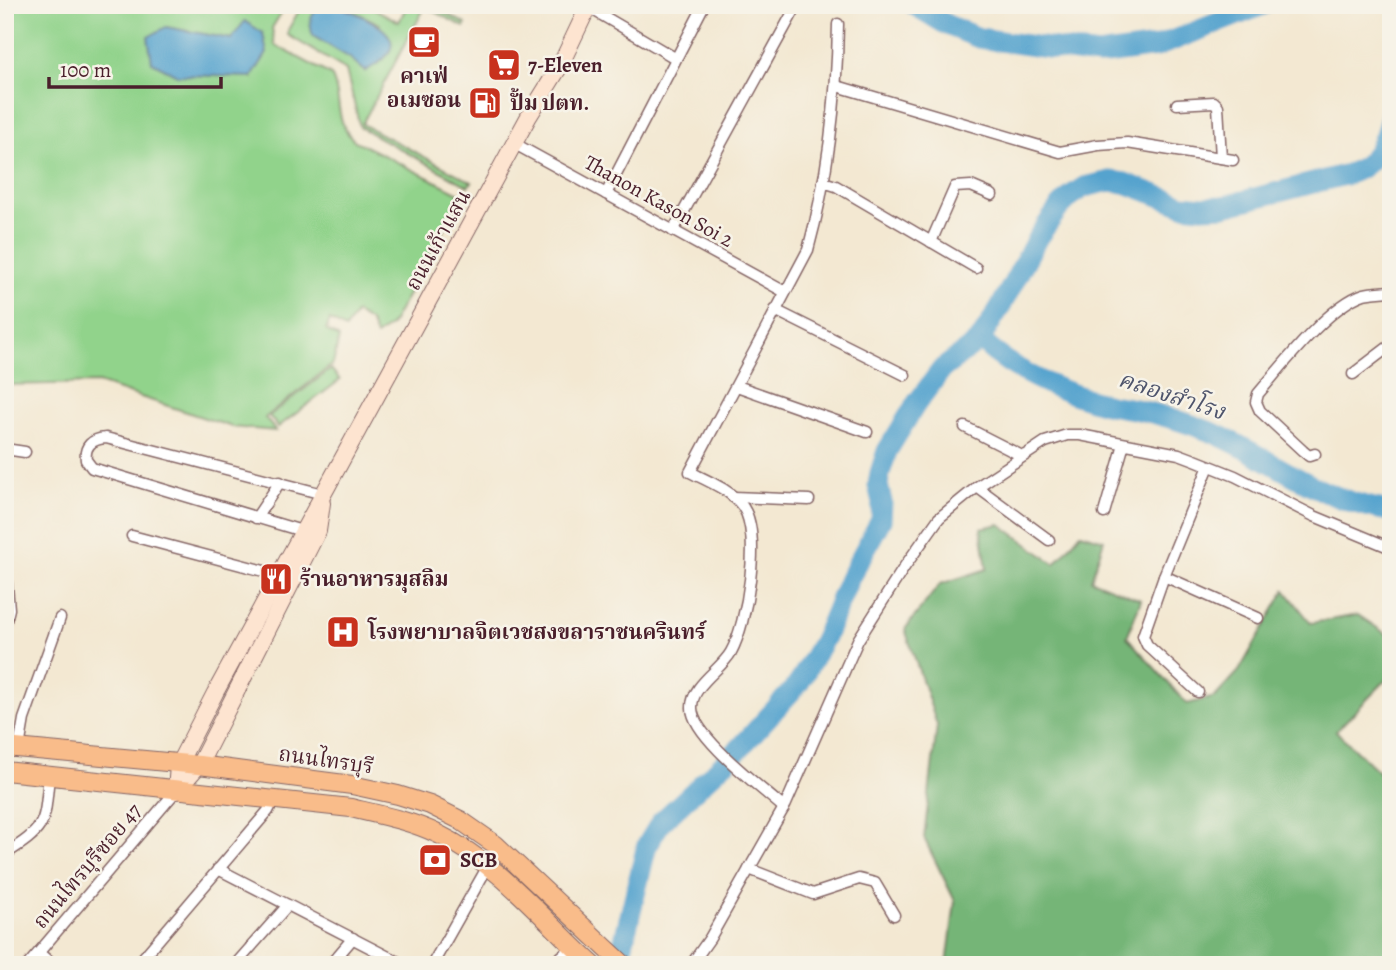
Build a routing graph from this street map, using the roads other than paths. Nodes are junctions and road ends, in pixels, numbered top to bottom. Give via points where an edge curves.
1 (704, 5) edge
2 (797, 5) edge
3 (589, 6) edge
4 (838, 24) dead end
5 (676, 58) junction
6 (837, 86) junction
7 (1177, 104) dead end
8 (515, 144) junction
9 (1221, 158) junction
10 (1233, 160) dead end
11 (823, 182) junction
12 (606, 194) junction
13 (992, 195) dead end
14 (673, 231) junction
15 (931, 242) junction
16 (975, 268) dead end
17 (1391, 291) edge
18 (785, 292) junction
19 (775, 310) junction
20 (1391, 345) edge
21 (905, 374) dead end
22 (1353, 374) dead end
23 (737, 386) junction
24 (965, 426) dead end
25 (867, 432) dead end
26 (1124, 444) junction
27 (5, 449) edge
28 (25, 452) dead end
29 (1315, 454) dead end
30 (1022, 456) junction
31 (1209, 466) junction
32 (280, 482) junction
33 (977, 487) junction
34 (323, 494) junction
35 (733, 497) junction
36 (809, 500) dead end
37 (1104, 513) dead end
38 (256, 518) junction
39 (302, 531) junction
40 (132, 536) dead end
41 (1049, 540) dead end
42 (1391, 548) edge
43 (5, 562) edge
44 (279, 575) junction
45 (1164, 576) junction
46 (60, 618) dead end
47 (1258, 618) dead end
48 (5, 625) edge
49 (1198, 692) dead end
50 (12, 747) edge
51 (178, 765) junction
52 (199, 765) junction
53 (5, 771) edge
54 (49, 776) junction
55 (176, 791) junction
56 (274, 799) junction
57 (784, 808) junction
58 (5, 854) edge
59 (488, 866) junction
60 (218, 869) junction
61 (749, 869) junction
62 (288, 905) junction
63 (894, 915) dead end
64 (353, 939) junction
65 (39, 953) junction
66 (583, 957) edge
67 (27, 965) edge
68 (53, 965) edge
69 (136, 965) edge
70 (235, 965) edge
71 (330, 965) edge
72 (404, 965) edge
73 (432, 965) edge
74 (551, 965) edge
75 (624, 965) edge
76 (691, 965) edge

1 - 5 street
2 - 14 street
3 - 5 street
3 - 8 main road, ถนนเก้าแสน
4 - 6 street
5 - 12 street
6 - 9 street via 1060,152 1127,143
6 - 11 street
7 - 9 street via 1214,102 1218,106
8 - 12 street, Thanon Kason Soi 2
8 - 34 main road, ถนนเก้าแสน
9 - 10 street
11 - 15 street
11 - 18 street via 808,250
12 - 14 street, Thanon Kason Soi 2
13 - 15 street via 971,186 955,187
14 - 18 street, Thanon Kason Soi 2
15 - 16 street
17 - 29 street via 1364,294 1340,309 1258,394 1260,411 1309,456
18 - 19 street
19 - 21 street
19 - 23 street
20 - 22 street
23 - 25 street
23 - 35 street via 690,472
24 - 30 street
26 - 30 street via 1067,435
26 - 31 street via 1179,454
26 - 37 street
27 - 28 street
30 - 33 street
31 - 42 street
31 - 45 street
32 - 34 street
32 - 38 street
32 - 38 street via 106,438 87,447 86,460 92,468
33 - 41 street
33 - 57 street via 939,519 869,621
34 - 39 main road, ถนนเก้าแสน
34 - 52 main road, ถนนเก้าแสน via 318,531
35 - 36 street
35 - 57 street via 748,516 750,528 746,607 730,653 699,689 692,706 699,726 716,749
38 - 39 street
39 - 44 main road, ถนนเก้าแสน
40 - 44 street
43 - 48 street via 9,609
44 - 51 main road, ถนนเก้าแสน
45 - 47 street
45 - 49 street via 1143,636
46 - 50 street
50 - 51 main road, ถนนไทรบุรี
51 - 52 main road, ถนนไทรบุรี
51 - 55 main road
52 - 55 main road, ถนนเก้าแสน
52 - 75 main road, ถนนไทรบุรี via 352,785 430,805 496,845
53 - 54 main road, ถนนไทรบุรี
54 - 55 main road, ถนนไทรบุรี
54 - 58 street via 41,827
55 - 56 main road, ถนนไทรบุรี
55 - 65 street, ถนนไทรบุรีซอย 47
56 - 59 main road, ถนนไทรบุรี via 395,818 437,833
56 - 60 street
57 - 61 street
59 - 66 main road, ถนนไทรบุรี
59 - 73 street
60 - 62 street
60 - 69 street
61 - 63 street via 813,894 859,879 875,883
61 - 76 street
62 - 64 street
62 - 70 street
64 - 71 street
64 - 72 street
65 - 67 street, ถนนไทรบุรีซอย 47
65 - 68 street
66 - 74 street

